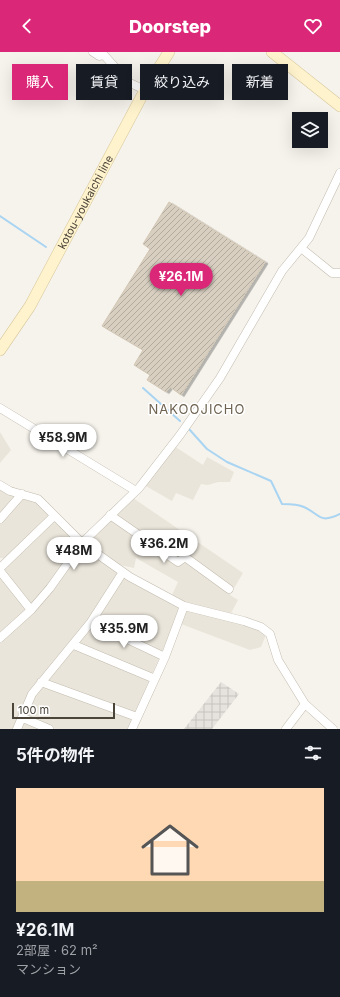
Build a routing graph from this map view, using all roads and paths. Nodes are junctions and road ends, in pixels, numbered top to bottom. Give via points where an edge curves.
1 (93, 52) edge
2 (169, 52) edge
3 (272, 52) edge
4 (161, 64) edge
5 (140, 88) edge
6 (140, 99) edge
7 (340, 106) edge
8 (340, 173) edge
9 (301, 248) junction
10 (340, 273) edge
11 (0, 350) edge
12 (0, 408) edge
13 (0, 485) edge
14 (136, 491) junction
15 (22, 494) junction
16 (110, 515) junction
17 (53, 517) junction
18 (0, 519) edge
19 (82, 544) junction
20 (4, 560) edge
21 (0, 569) edge
22 (123, 572) junction
23 (229, 589) dead end
24 (184, 606) junction
25 (31, 610) junction
26 (91, 622) junction
27 (0, 638) edge
28 (74, 645) junction
29 (165, 657) junction
30 (155, 678) junction
31 (41, 682) junction
32 (305, 704) junction
33 (137, 717) junction
34 (23, 718) junction
35 (17, 729) edge
36 (49, 729) edge
37 (132, 729) edge
38 (286, 729) edge
39 (333, 729) edge

1 - 5 street via 99,56 104,55 128,82
2 - 4 main road, kotou-youkaichi line
3 - 7 main road
6 - 11 main road, kotou-youkaichi line via 30,306
8 - 9 street via 315,227
9 - 10 street via 332,273
9 - 14 street via 282,271 220,378
12 - 14 street
13 - 15 street
14 - 16 street
15 - 17 street via 38,499
15 - 18 street
16 - 19 street
16 - 23 street via 178,562 185,556
17 - 19 street
17 - 20 street
19 - 22 street
19 - 25 street
20 - 21 street
21 - 25 street
22 - 24 street
22 - 26 street
24 - 29 street
24 - 32 street via 244,621 261,627 270,634 278,660
25 - 27 street
26 - 28 street
26 - 29 street
28 - 30 street
28 - 31 street
29 - 30 street
30 - 33 street
31 - 33 street
31 - 34 street via 32,694
32 - 38 street
32 - 39 street
33 - 37 street
34 - 35 street
34 - 36 street

